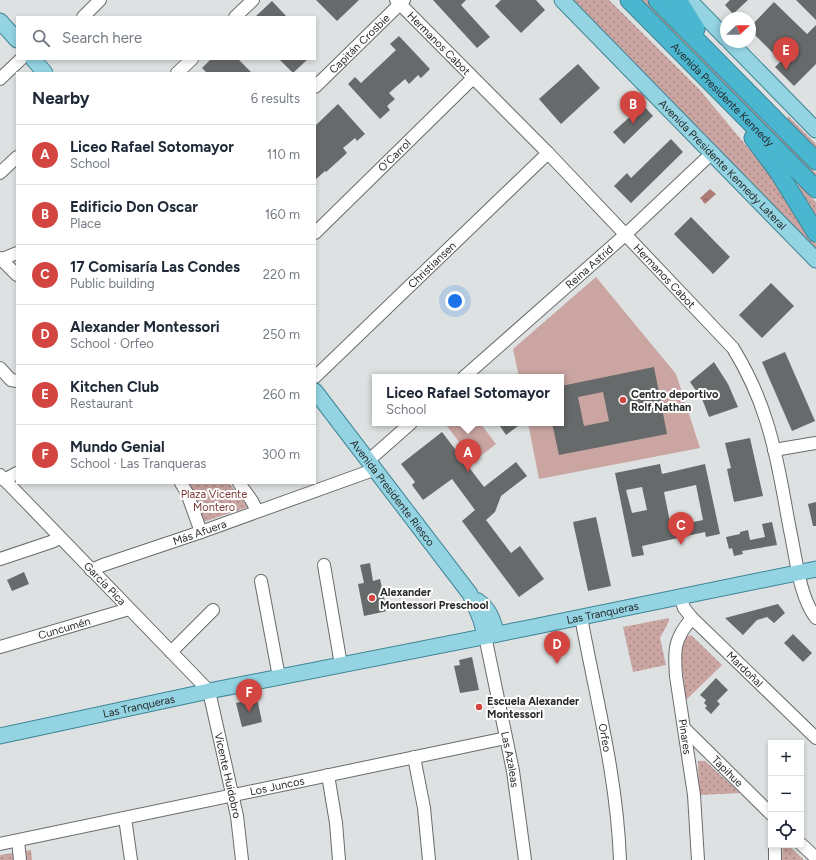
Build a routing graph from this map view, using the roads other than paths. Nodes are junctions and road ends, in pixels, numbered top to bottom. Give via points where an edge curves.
1 (100, 0) edge
2 (253, 0) edge
3 (562, 0) edge
4 (657, 0) edge
5 (678, 0) edge
6 (689, 0) edge
7 (400, 1) edge
8 (630, 1) edge
9 (85, 16) edge
10 (236, 16) edge
11 (0, 21) edge
12 (720, 32) edge
13 (16, 39) edge
14 (736, 48) edge
15 (20, 60) edge
16 (191, 60) edge
17 (722, 66) junction
18 (178, 72) edge
19 (473, 78) junction
20 (0, 79) edge
21 (316, 86) edge
22 (723, 95) junction
23 (816, 130) edge
24 (548, 153) junction
25 (712, 153) junction
26 (16, 158) edge
27 (816, 161) edge
28 (0, 173) edge
29 (816, 189) edge
30 (316, 232) edge
31 (816, 233) edge
32 (625, 234) junction
33 (16, 253) edge
34 (0, 259) edge
35 (816, 260) edge
36 (16, 275) edge
37 (0, 368) edge
38 (467, 374) edge
39 (316, 376) edge
40 (16, 381) edge
41 (316, 392) edge
42 (408, 426) edge
43 (816, 442) edge
44 (774, 450) junction
45 (372, 464) junction
46 (16, 473) edge
47 (2, 478) edge
48 (182, 484) edge
49 (240, 484) edge
50 (257, 512) junction
51 (201, 532) junction
52 (60, 538) junction
53 (0, 559) edge
54 (324, 565) dead end
55 (816, 569) edge
56 (91, 570) junction
57 (799, 572) junction
58 (260, 581) dead end
59 (680, 596) junction
60 (129, 609) junction
61 (213, 610) dead end
62 (581, 617) junction
63 (692, 618) junction
64 (816, 618) edge
65 (491, 635) junction
66 (0, 647) edge
67 (171, 652) junction
68 (341, 665) junction
69 (279, 677) junction
70 (209, 691) junction
71 (685, 730) junction
72 (0, 734) edge
73 (506, 738) junction
74 (816, 738) edge
75 (414, 757) junction
76 (328, 775) junction
77 (233, 795) junction
78 (769, 812) edge
79 (126, 818) junction
80 (18, 841) junction
81 (0, 844) edge
82 (804, 847) edge
83 (775, 848) edge
84 (816, 858) edge
85 (20, 860) edge
86 (132, 860) edge
87 (242, 860) edge
88 (339, 860) edge
89 (429, 860) edge
90 (525, 860) edge
91 (620, 860) edge
92 (698, 860) edge
93 (775, 860) edge

1 - 9 street
2 - 10 street
3 - 25 main road, Avenida Presidente Kennedy Lateral
4 - 17 highway, Avenida Presidente Kennedy
5 - 17 highway
6 - 12 main road
7 - 19 street, Hermanos Cabot
7 - 21 street, Capitán Crosbie
8 - 22 highway, Avenida Presidente Kennedy
11 - 13 main road
14 - 23 main road
15 - 20 street
16 - 18 street
17 - 27 highway, Avenida Presidente Kennedy
19 - 24 street, Hermanos Cabot
19 - 30 street, O'Carrol
22 - 29 highway, Avenida Presidente Kennedy
22 - 31 highway via 779,173
24 - 32 street, Hermanos Cabot
24 - 39 street, Christiansen
25 - 32 street, Reina Astrid
25 - 35 main road, Avenida Presidente Kennedy Lateral
26 - 28 street
32 - 38 street, Reina Astrid
32 - 44 street, Hermanos Cabot via 733,348 756,392
33 - 34 street
34 - 36 street
37 - 40 street via 11,380
41 - 45 main road, Avenida Presidente Riesco
42 - 45 street
43 - 44 street
44 - 57 street, Hermanos Cabot
45 - 50 street, Más Afuera
45 - 65 main road, Avenida Presidente Riesco via 470,594 483,604 492,617
46 - 47 street
47 - 52 street, García Pica
48 - 51 street
49 - 50 street
50 - 51 street, Más Afuera
51 - 56 street, Más Afuera
52 - 53 street
52 - 56 street, García Pica
54 - 68 street
55 - 57 main road, Las Tranqueras
56 - 60 street, García Pica
57 - 59 main road, Las Tranqueras
57 - 64 street, Hermanos Cabot via 806,600
58 - 69 street
59 - 62 main road, Las Tranqueras
59 - 63 street, Mardoñal via 684,608
60 - 66 street, Cuncumén
60 - 67 street, García Pica
61 - 67 street
62 - 65 main road, Las Tranqueras
62 - 91 street, Orfeo via 612,775
63 - 71 street, Pinares via 678,637 675,653
63 - 74 street, Mardoñal
65 - 68 main road, Las Tranqueras
65 - 73 street, Las Azaleas
67 - 70 street, García Pica
68 - 69 main road, Las Tranqueras
69 - 70 main road, Las Tranqueras
70 - 72 main road, Las Tranqueras
70 - 77 street, Vicente Huidobro
71 - 78 street, Tapihue
71 - 92 street, Pinares via 694,795
73 - 75 street, Los Juncos
73 - 90 street, Las Azaleas
75 - 76 street, Los Juncos
75 - 89 street via 424,808
76 - 77 street, Los Juncos
76 - 88 street
77 - 79 street, Los Juncos
77 - 87 street, Vicente Huidobro
79 - 80 street, Los Juncos
79 - 86 street
80 - 81 street, Los Juncos
80 - 85 street
82 - 84 street
83 - 93 street

